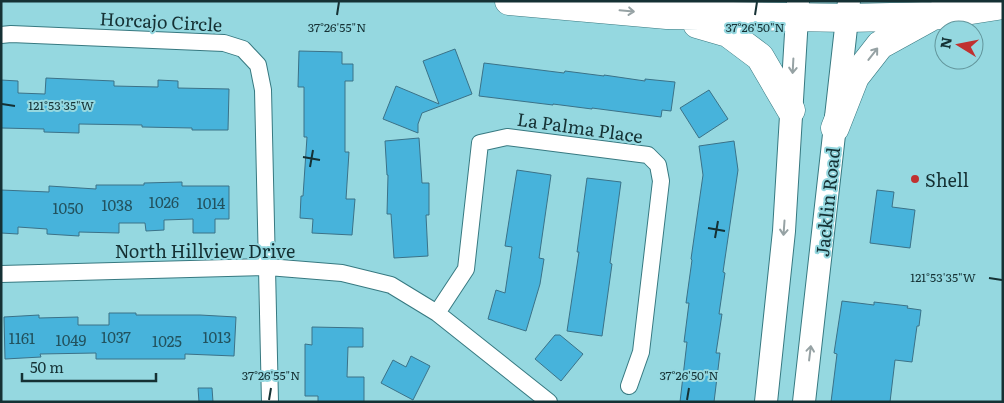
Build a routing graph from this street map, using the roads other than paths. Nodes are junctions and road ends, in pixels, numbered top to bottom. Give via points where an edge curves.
1 (509, 1) edge
2 (1003, 5) edge
3 (797, 9) edge
4 (848, 10) edge
5 (667, 15) junction
6 (933, 16) junction
7 (1, 35) edge
8 (791, 110) junction
9 (835, 128) junction
10 (268, 266) junction
11 (1, 274) edge
12 (436, 313) junction
13 (629, 386) dead end
14 (546, 401) edge
15 (270, 402) edge
16 (766, 402) edge
17 (804, 402) edge

1 -> 5 highway
2 - 6 highway
3 - 4 highway
3 - 5 highway
3 -> 8 main road
4 - 6 highway
4 - 9 main road, Jacklin Road
5 - 8 highway via 728,33 760,57
9 -> 6 highway via 855,77 880,45
7 - 10 street, Horcajo Circle via 200,41 243,49 258,65 263,90
8 -> 16 main road via 784,231
17 -> 9 main road, Jacklin Road
10 - 11 street, North Hillview Drive
10 - 12 street, North Hillview Drive via 342,273 392,285
10 - 15 street, Horcajo Circle
12 - 13 street, La Palma Place via 466,269 480,143 507,137 648,155 658,165 660,180 641,352
12 - 14 street, North Hillview Drive

